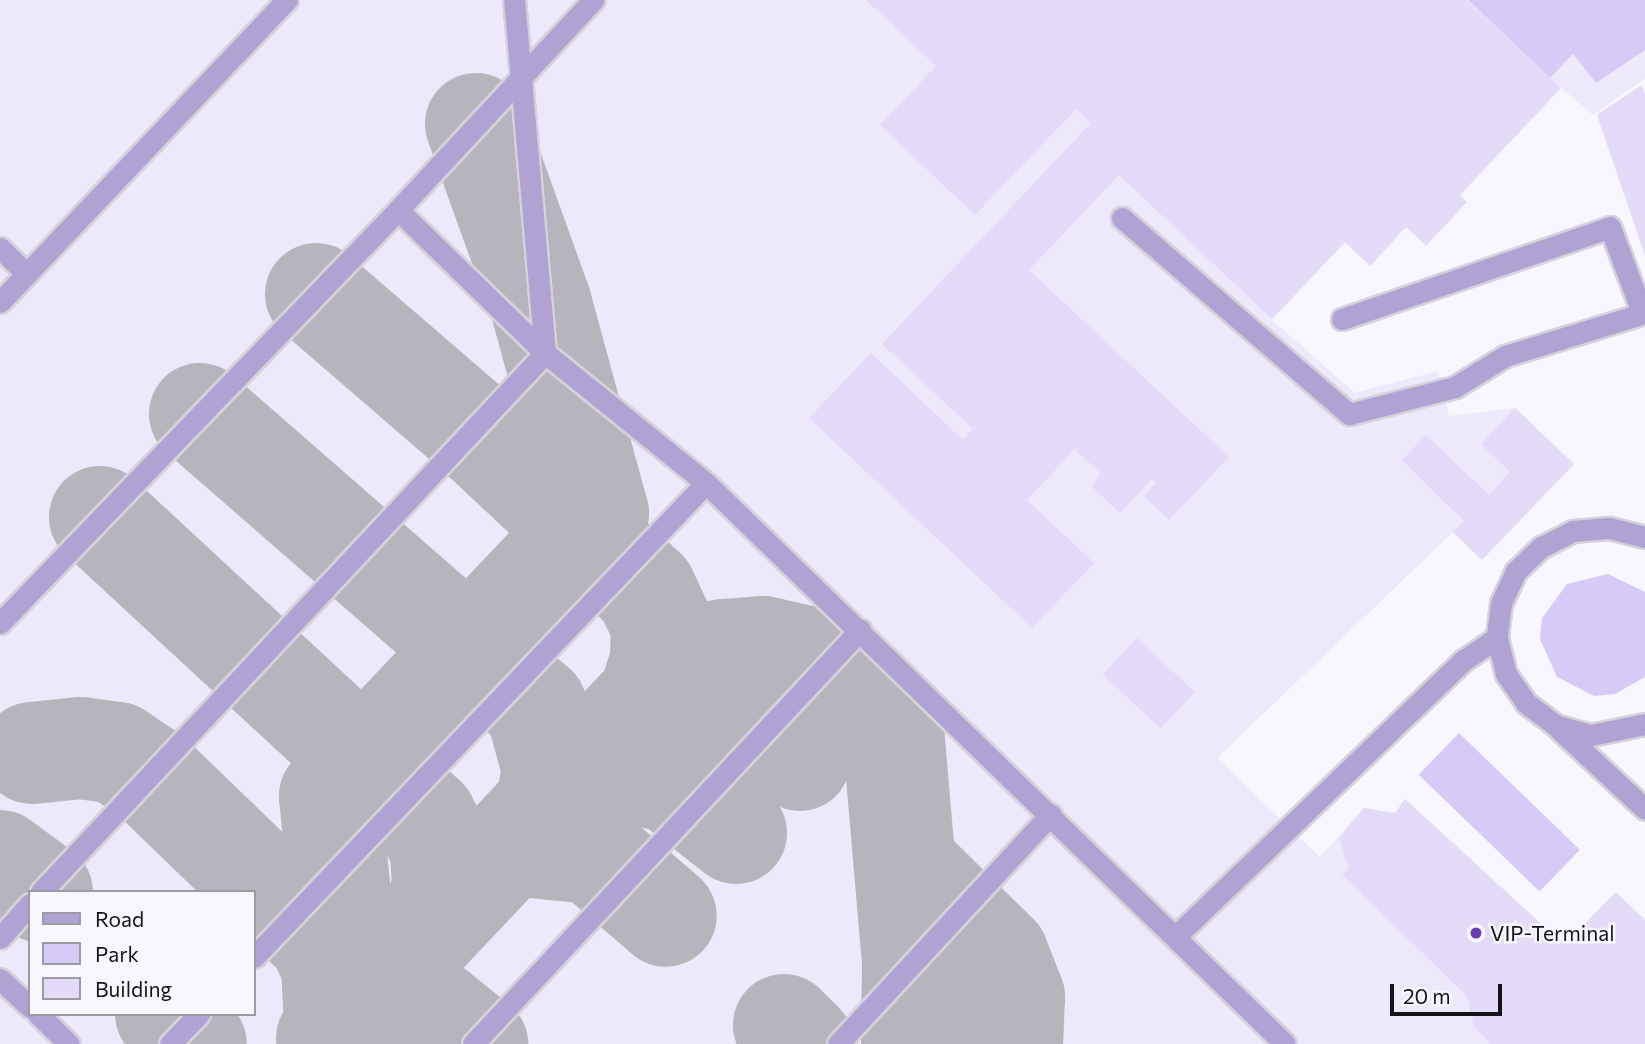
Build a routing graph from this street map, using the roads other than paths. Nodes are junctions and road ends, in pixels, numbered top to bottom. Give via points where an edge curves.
1 (288, 0) edge
2 (514, 0) edge
3 (593, 0) edge
4 (522, 74) junction
5 (398, 210) junction
6 (1122, 218) dead end
7 (0, 248) edge
8 (27, 274) junction
9 (0, 302) edge
10 (1644, 312) edge
11 (1342, 319) dead end
12 (545, 353) junction
13 (706, 483) junction
14 (1644, 535) edge
15 (0, 623) edge
16 (860, 630) junction
17 (1497, 639) junction
18 (1645, 724) edge
19 (1555, 725) junction
20 (1645, 809) edge
21 (1051, 814) junction
22 (43, 890) edge
23 (28, 906) edge
24 (1178, 934) junction
25 (0, 938) edge
26 (256, 955) edge
27 (0, 979) edge
28 (28, 1005) edge
29 (40, 1016) edge
30 (197, 1016) edge
31 (1281, 1043) edge
32 (69, 1044) edge
33 (170, 1044) edge
34 (473, 1044) edge
35 (838, 1044) edge

1 - 8 lane
2 - 4 lane
3 - 4 lane
4 - 5 lane
4 - 12 lane
5 - 12 lane
5 - 15 lane
6 - 10 lane via 1349,414 1455,387 1505,356
7 - 8 lane
8 - 9 lane
10 - 11 lane via 1610,227
12 - 13 lane
12 - 22 lane
13 - 16 lane
13 - 26 lane
14 - 17 lane via 1608,528 1573,531 1541,547 1516,571 1501,603
16 - 21 lane
16 - 34 lane
17 - 19 lane via 1506,674 1526,703
17 - 24 lane via 1464,660
18 - 19 lane via 1591,735
19 - 20 lane
21 - 24 lane
21 - 35 lane
23 - 25 lane
24 - 31 lane
27 - 28 lane
29 - 32 lane
30 - 33 lane

